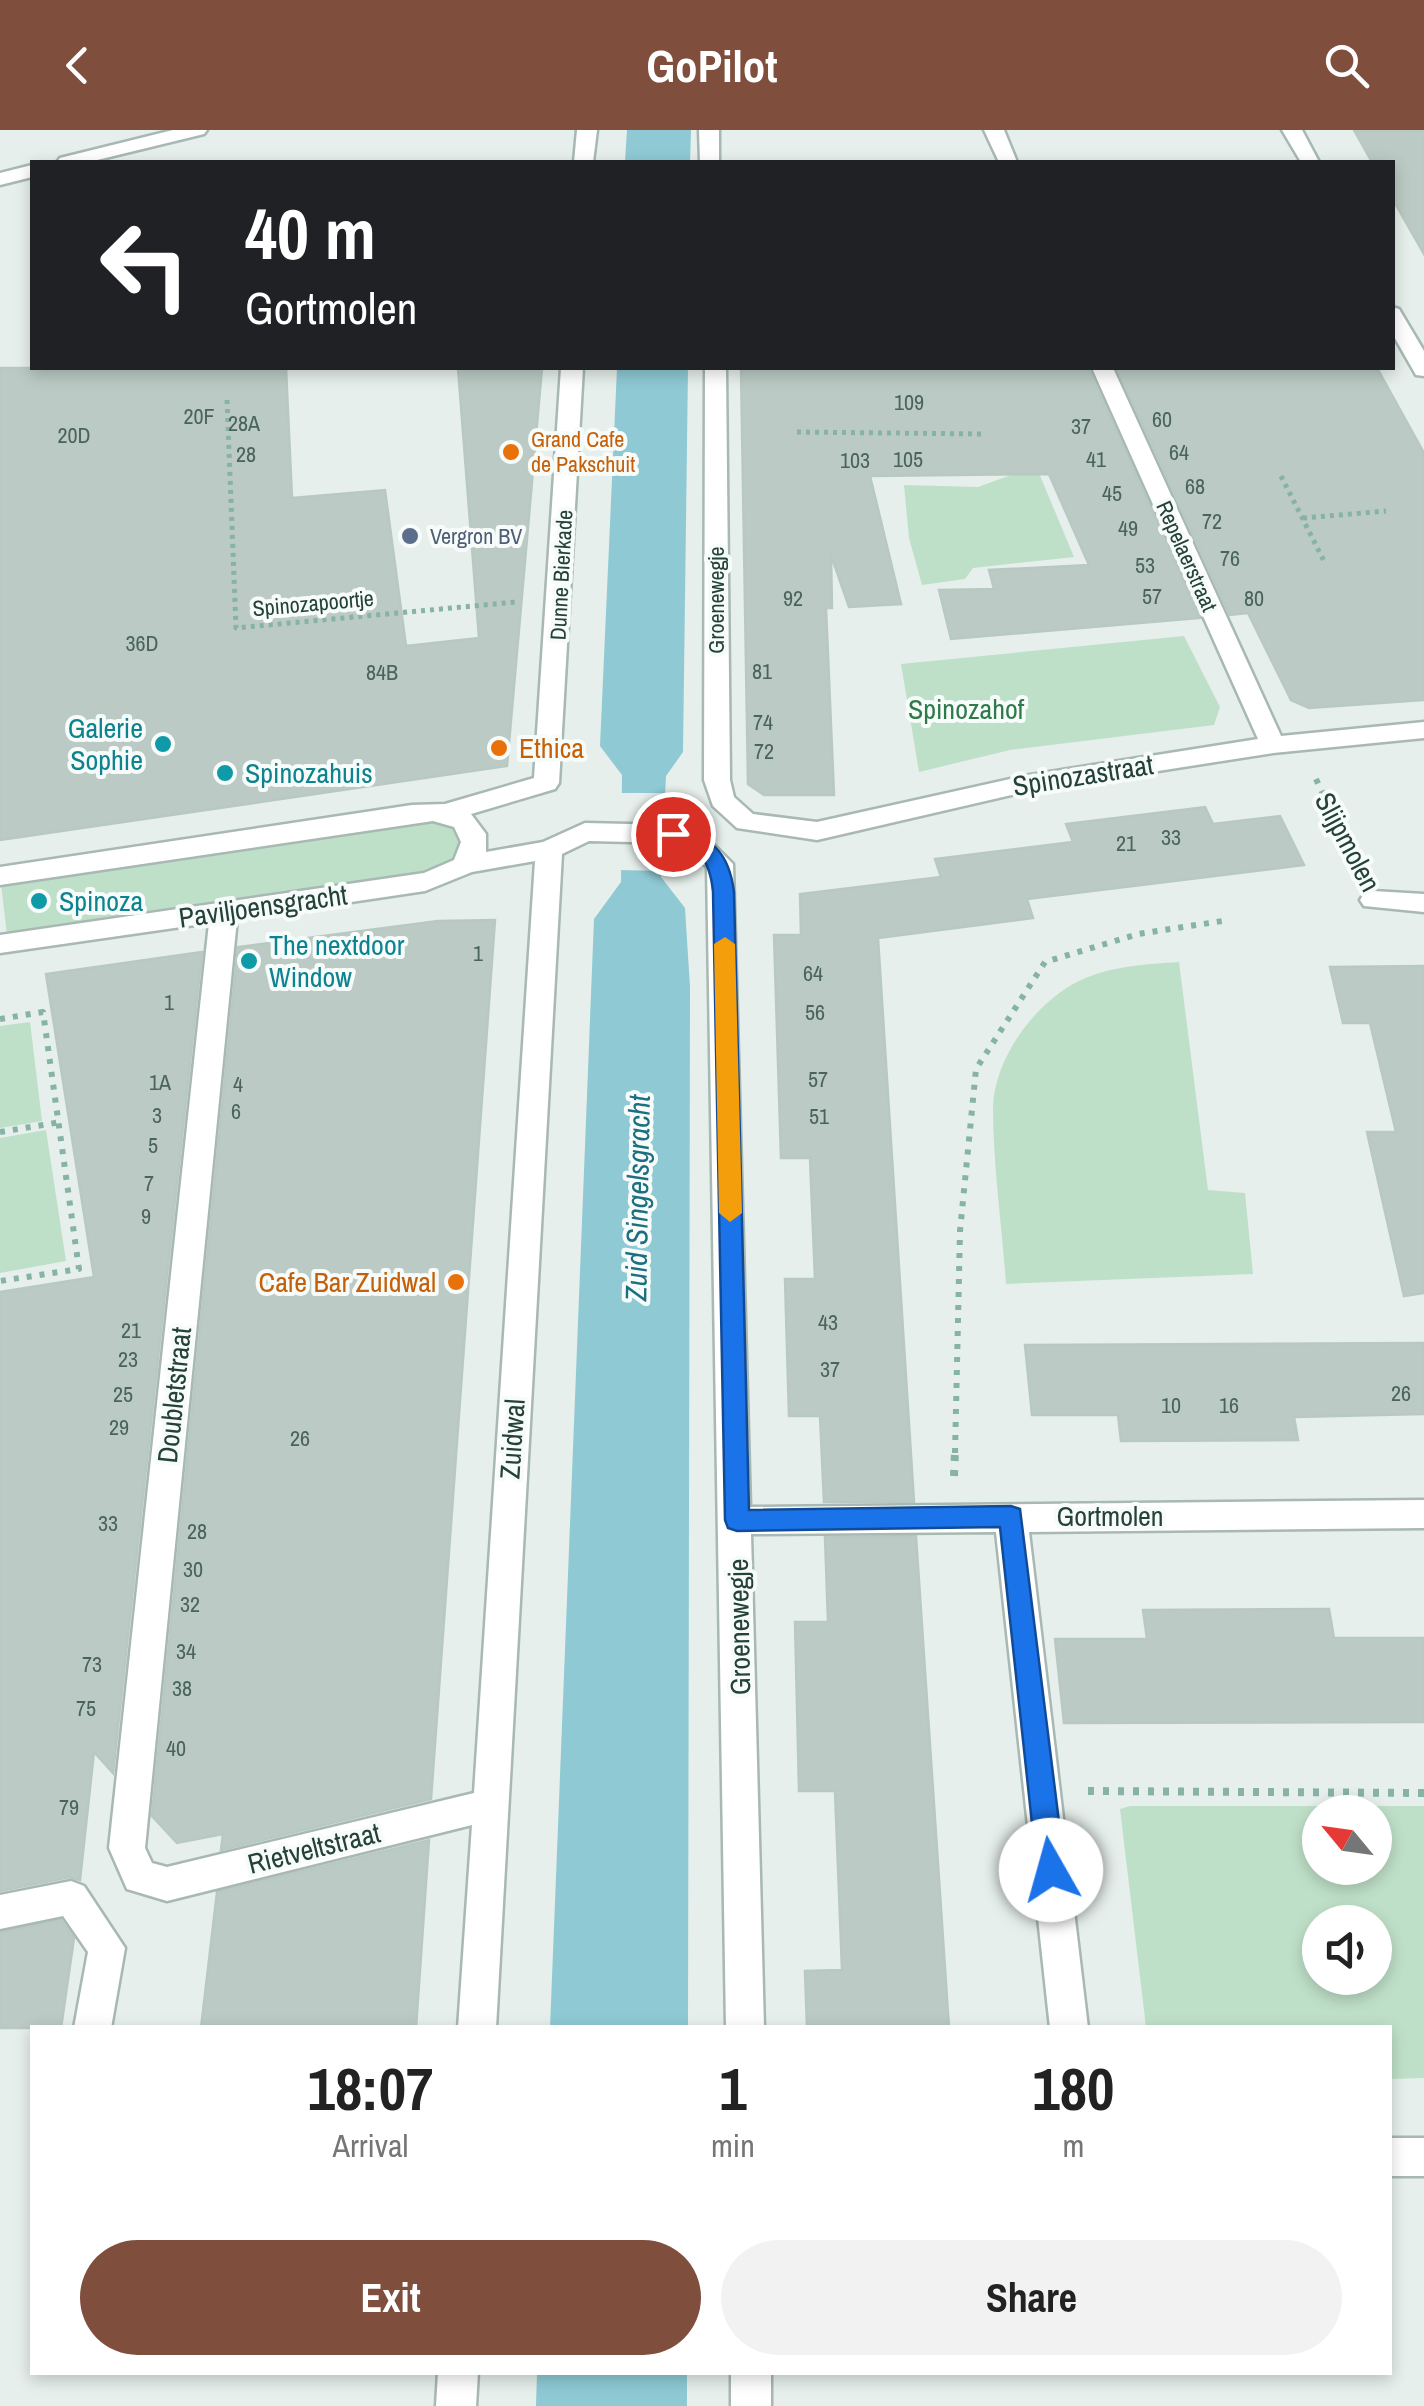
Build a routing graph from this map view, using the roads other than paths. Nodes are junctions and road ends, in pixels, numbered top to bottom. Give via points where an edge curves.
1 (197, 130) edge
2 (586, 130) edge
3 (710, 130) edge
4 (994, 130) edge
5 (1292, 130) edge
6 (75, 160) edge
7 (584, 160) edge
8 (710, 160) edge
9 (1007, 160) edge
10 (1309, 160) edge
11 (30, 172) edge
12 (0, 179) edge
13 (1395, 318) edge
14 (572, 370) edge
15 (715, 370) edge
16 (1103, 370) edge
17 (1424, 370) edge
18 (1424, 730) edge
19 (1273, 744) junction
20 (446, 813) junction
21 (739, 816) junction
22 (683, 836) junction
23 (549, 850) junction
24 (464, 865) junction
25 (0, 876) edge
26 (1373, 900) road end
27 (1424, 903) edge
28 (224, 912) junction
29 (0, 944) edge
30 (1424, 1514) edge
31 (1011, 1516) junction
32 (737, 1520) junction
33 (489, 1805) junction
34 (140, 1877) joint
35 (0, 1912) edge
36 (93, 2025) edge
37 (477, 2025) edge
38 (745, 2025) edge
39 (1069, 2025) edge
40 (1392, 2157) edge
41 (1424, 2158) edge
42 (458, 2375) edge
43 (751, 2375) edge
44 (456, 2406) edge
45 (751, 2406) edge

1 - 6 street
2 - 7 street
3 - 8 street
4 - 9 street
5 - 10 street
11 - 12 street
13 - 17 street
14 - 20 street, Dunne Bierkade via 546,782
15 - 21 street, Groenewegje via 717,780 722,800
16 - 19 street, Repelaerstraat
18 - 19 street, Spinozastraat
19 - 21 street, Spinozastraat via 1024,784 817,831
20 - 24 street via 472,827 475,852
20 - 25 street
21 - 22 street
22 - 23 street, Paviljoensgracht via 585,832
22 - 32 street, Groenewegje via 720,864 724,892
23 - 24 street, Paviljoensgracht
23 - 33 street, Zuidwal
24 - 28 street, Paviljoensgracht via 425,882
26 - 27 street, Slijpmolen
28 - 29 street, Paviljoensgracht
28 - 34 street, Doubletstraat via 127,1848
30 - 31 street, Gortmolen
31 - 32 street, Gortmolen
31 - 39 street
32 - 38 street, Groenewegje
33 - 34 street, Rietveltstraat via 167,1884
33 - 37 street, Zuidwal
35 - 36 street via 71,1898 107,1948
40 - 41 street
42 - 44 street
43 - 45 street

